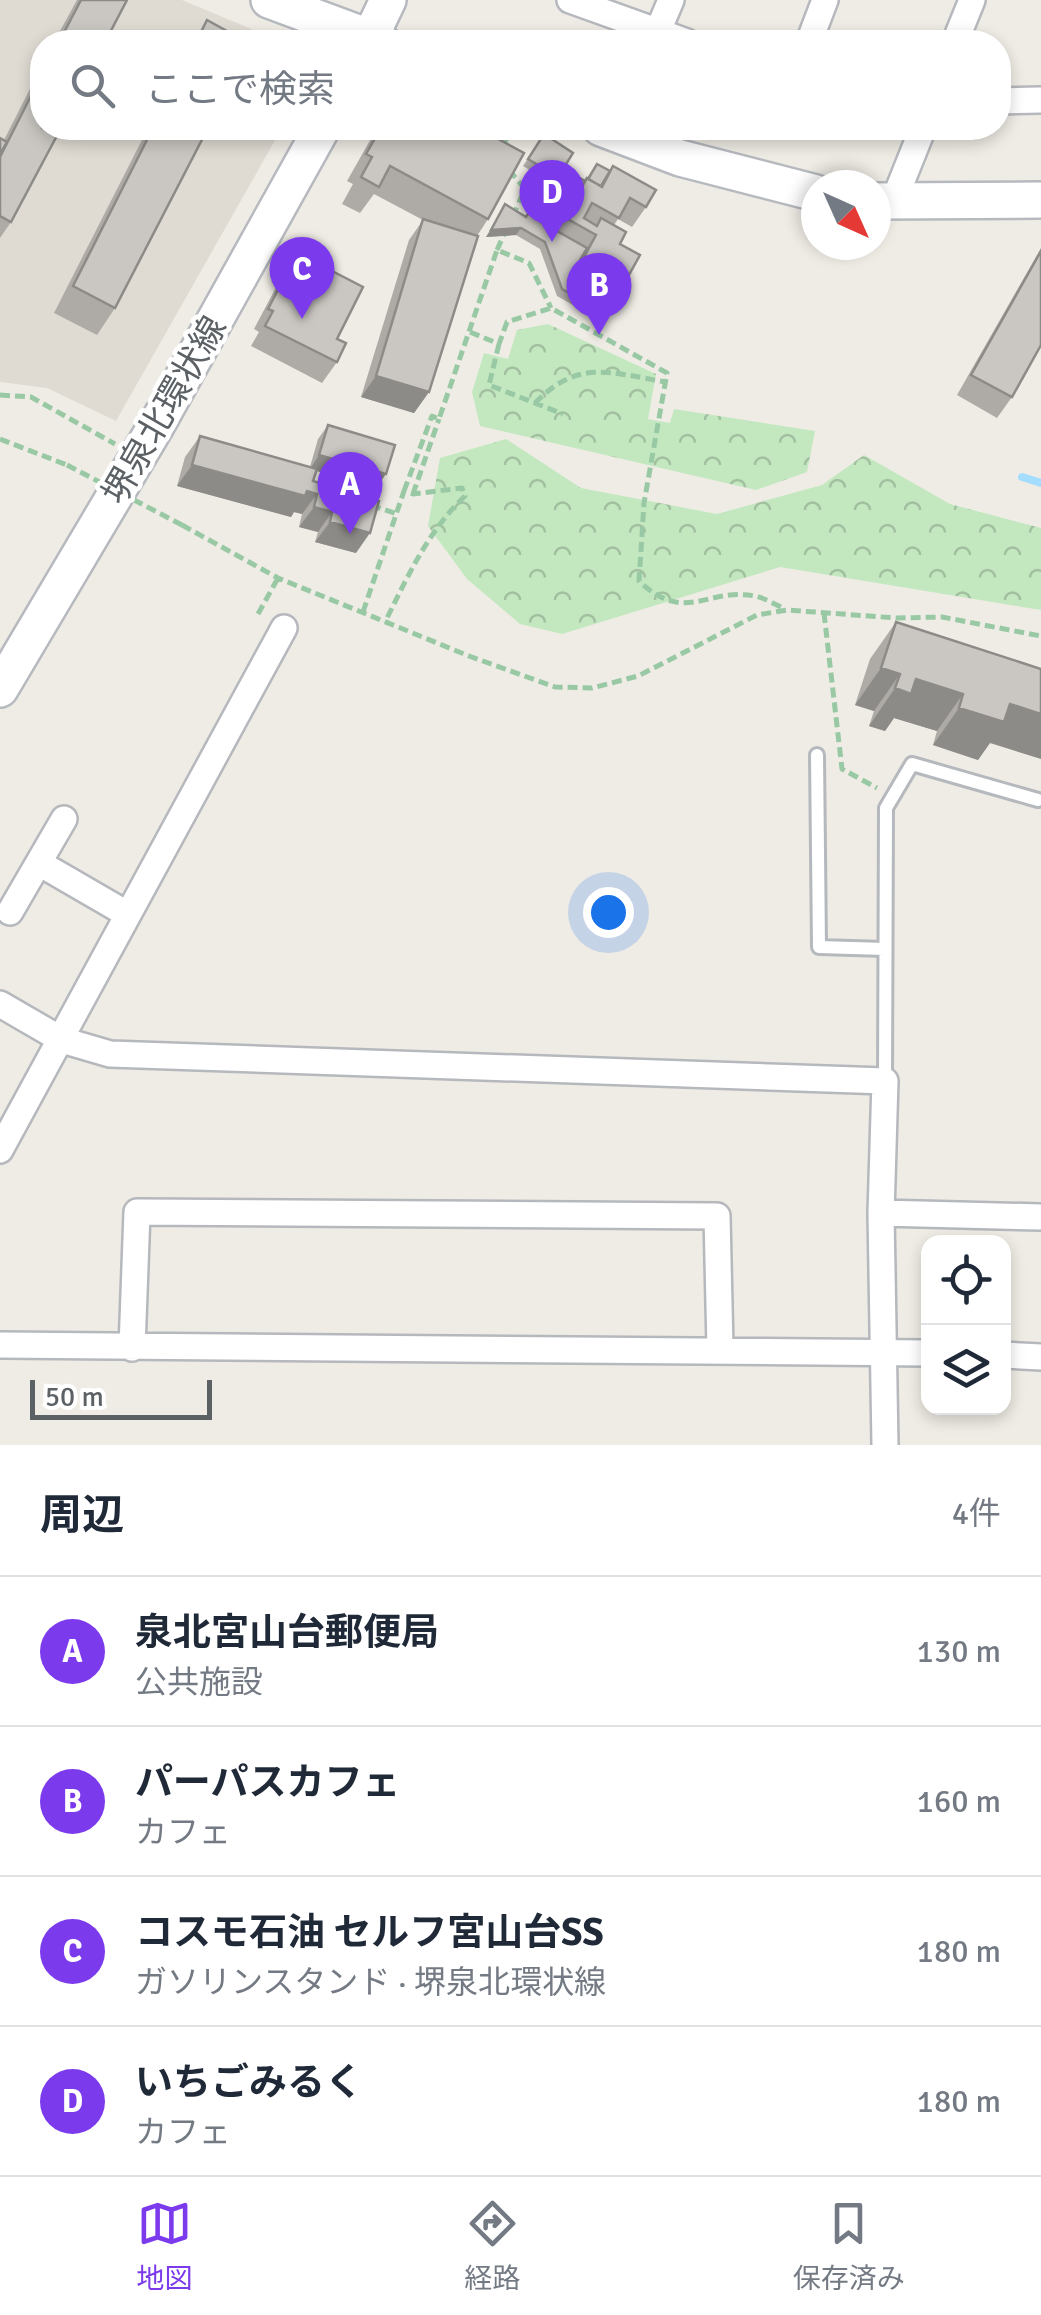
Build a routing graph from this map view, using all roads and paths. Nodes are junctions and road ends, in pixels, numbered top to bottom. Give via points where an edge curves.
1 (270, 0) edge
2 (388, 0) edge
3 (570, 0) edge
4 (671, 0) edge
5 (825, 0) edge
6 (972, 0) edge
7 (345, 30) edge
8 (377, 30) edge
9 (655, 30) edge
10 (658, 30) edge
11 (813, 30) edge
12 (961, 30) edge
13 (1041, 100) edge
14 (1011, 101) edge
15 (315, 140) edge
16 (506, 140) edge
17 (633, 140) edge
18 (917, 140) edge
19 (801, 189) edge
20 (891, 190) edge
21 (1041, 200) edge
22 (891, 202) edge
23 (497, 250) junction
24 (551, 308) junction
25 (470, 332) junction
26 (499, 344) junction
27 (666, 385) junction
28 (0, 395) edge
29 (535, 403) junction
30 (562, 414) dead end
31 (439, 419) junction
32 (0, 439) edge
33 (118, 445) dead end
34 (404, 491) junction
35 (413, 494) junction
36 (365, 504) edge
37 (397, 514) junction
38 (278, 578) junction
39 (787, 610) junction
40 (363, 612) junction
41 (824, 612) junction
42 (258, 614) dead end
43 (385, 622) junction
44 (284, 628) dead end
45 (1041, 636) edge
46 (0, 689) edge
47 (816, 755) dead end
48 (893, 797) junction
49 (1038, 800) dead end
50 (64, 819) dead end
51 (40, 864) junction
52 (10, 912) dead end
53 (128, 914) junction
54 (886, 950) junction
55 (0, 1004) edge
56 (62, 1040) junction
57 (886, 1081) junction
58 (0, 1150) edge
59 (881, 1214) junction
60 (1041, 1217) edge
61 (0, 1346) edge
62 (132, 1348) junction
63 (720, 1349) junction
64 (881, 1351) junction
65 (921, 1352) edge
66 (1011, 1355) edge
67 (1041, 1357) edge
68 (885, 1445) edge

1 - 7 main road
2 - 8 main road
3 - 9 street
4 - 10 street
5 - 11 street
6 - 12 street
13 - 14 street
15 - 46 main road, 堺泉北環状線
16 - 23 path via 500,158 525,189
17 - 19 main road
18 - 20 street
21 - 22 main road
23 - 24 path via 530,263
23 - 25 path
24 - 26 path via 507,322
24 - 27 path via 667,373
25 - 26 path
25 - 31 path
26 - 29 path via 489,385
27 - 29 path via 582,371
27 - 39 path via 639,536 639,582 655,596 686,605 757,596
28 - 33 path via 31,397
29 - 30 path
31 - 34 path via 432,416
31 - 35 path
32 - 38 path, bridge via 67,464
34 - 35 path
34 - 37 path
35 - 43 path via 462,488 465,496 426,542
36 - 37 path
37 - 40 path
38 - 40 path
38 - 42 path
39 - 41 path
39 - 43 path via 757,615 638,676 592,688 555,687
40 - 43 path
41 - 45 path via 942,617
41 - 48 path via 842,769
44 - 53 street
47 - 54 lane via 819,947
48 - 49 lane via 912,764
48 - 54 lane via 886,808
50 - 51 street
51 - 52 street
51 - 53 street
53 - 56 street
54 - 57 lane
55 - 56 street
56 - 57 street via 110,1054
56 - 58 street
57 - 59 street
59 - 60 street
59 - 64 street
61 - 62 street
62 - 63 street
62 - 63 street via 136,1212 156,1212 718,1216
63 - 64 street
64 - 65 street
64 - 68 street
66 - 67 street

